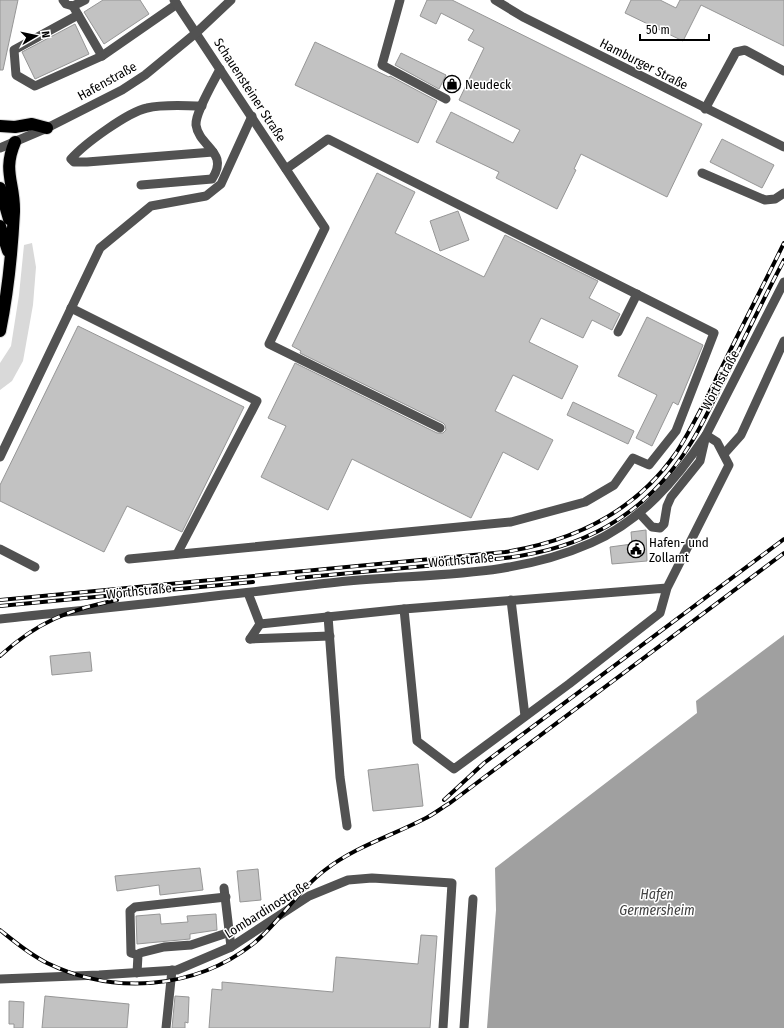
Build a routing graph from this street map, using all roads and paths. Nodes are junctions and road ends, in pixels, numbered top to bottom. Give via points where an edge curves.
1 (63, 0) edge
2 (85, 0) edge
3 (231, 0) edge
4 (399, 0) edge
5 (495, 0) edge
6 (176, 2) edge
7 (75, 11) junction
8 (196, 33) junction
9 (102, 56) junction
10 (220, 69) junction
11 (784, 71) edge
12 (446, 99) dead end
13 (202, 106) junction
14 (705, 109) junction
15 (252, 116) junction
16 (0, 126) edge
17 (47, 128) junction
18 (15, 142) junction
19 (784, 147) edge
20 (0, 148) edge
21 (213, 152) junction
22 (284, 165) junction
23 (702, 173) dead end
24 (141, 185) dead end
25 (0, 188) edge
26 (784, 193) edge
27 (0, 226) edge
28 (12, 230) junction
29 (10, 258) junction
30 (784, 282) edge
31 (637, 294) junction
32 (71, 308) junction
33 (0, 331) edge
34 (618, 332) dead end
35 (784, 341) edge
36 (440, 428) dead end
37 (706, 435) junction
38 (724, 454) junction
39 (0, 457) edge
40 (640, 514) junction
41 (0, 550) edge
42 (177, 554) junction
43 (129, 559) dead end
44 (35, 567) dead end
45 (667, 588) junction
46 (248, 593) junction
47 (511, 600) junction
48 (404, 609) junction
49 (328, 616) junction
50 (0, 619) edge
51 (260, 624) junction
52 (330, 636) junction
53 (525, 716) junction
54 (347, 826) dead end
55 (473, 899) dead end
56 (230, 932) junction
57 (231, 947) junction
58 (138, 955) junction
59 (172, 970) junction
60 (137, 972) junction
61 (0, 979) edge
62 (166, 1028) edge
63 (443, 1028) edge
64 (464, 1028) edge

1 - 7 street
2 - 7 street
3 - 8 street, Hafenstraße
4 - 12 street via 382,65
5 - 14 street, Hamburger Straße via 523,17
6 - 8 street, Schauensteiner Straße
6 - 9 street
7 - 9 street
7 - 9 street via 14,50 16,75 36,86
8 - 10 street, Schauensteiner Straße
8 - 17 street, Hafenstraße via 145,75 122,90
10 - 13 street
10 - 15 street, Schauensteiner Straße
11 - 14 street via 745,50 740,50 736,52
13 - 21 street via 196,124
13 - 21 street via 145,108 81,148 71,159 74,162 87,162
14 - 19 street, Hamburger Straße
15 - 22 street, Schauensteiner Straße
15 - 32 street via 221,184 206,196 151,206 100,248
16 - 17 highway via 15,128 32,124
17 - 18 street, Hafenstraße
18 - 20 street, Hafenstraße
18 - 28 highway via 8,162 14,210
21 - 24 street via 218,161 218,169 212,179
22 - 31 street via 328,139
22 - 36 street, Schauensteiner Straße via 325,228 269,344
23 - 26 street via 765,200 775,199
25 - 28 highway
27 - 29 highway
28 - 29 highway
29 - 33 highway
30 - 37 street, Wörthstraße
31 - 34 street
31 - 42 street via 714,333 676,431 649,465 632,458 614,485 585,502 511,522
32 - 39 street
32 - 42 street via 258,401
35 - 38 street via 741,435
37 - 38 street via 717,442
37 - 40 street, Wörthstraße via 676,476
37 - 40 street via 700,461 671,497 664,524 660,528 652,527
38 - 45 street via 729,465
40 - 46 street, Wörthstraße via 591,543 516,567 348,581
41 - 44 street
42 - 43 street
45 - 47 street
45 - 53 street via 660,613
46 - 50 street, Wörthstraße
46 - 51 street
47 - 48 street
47 - 53 street
48 - 49 street
48 - 53 street via 417,742 454,769
49 - 51 street
49 - 52 street
51 - 52 street via 250,640
52 - 54 street via 340,777
55 - 64 street
56 - 57 street
56 - 58 street via 191,945 164,947
56 - 58 street via 225,893 135,907 130,911 131,953
57 - 59 street, Lombardinostraße
57 - 63 street, Lombardinostraße via 309,896 348,880 372,878 452,883
58 - 60 street
59 - 60 street, Lombardinostraße
59 - 62 street
60 - 61 street, Lombardinostraße

